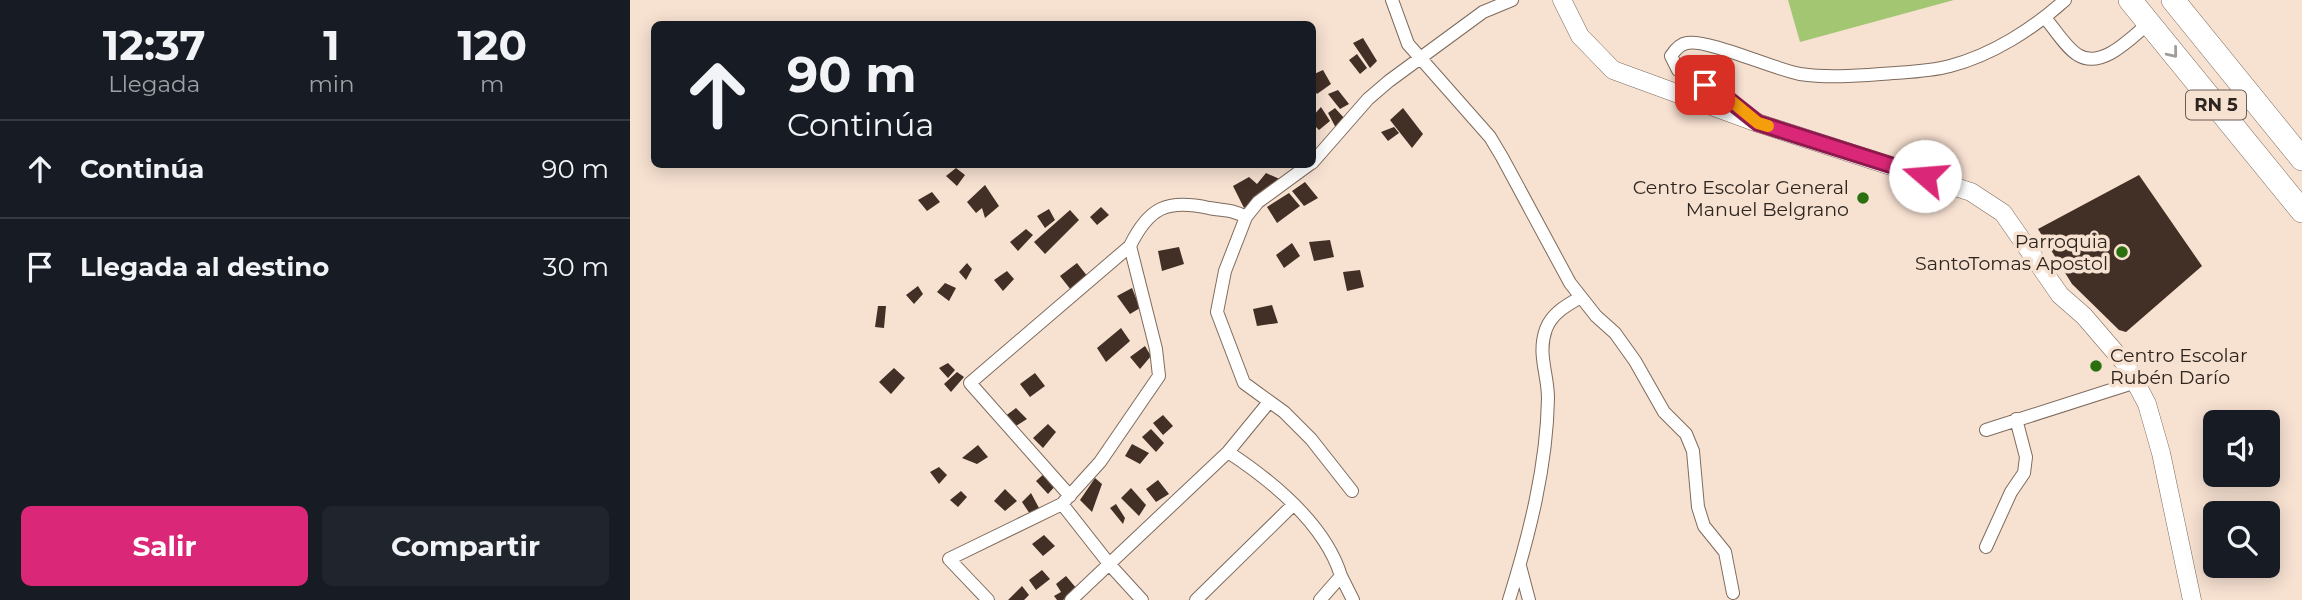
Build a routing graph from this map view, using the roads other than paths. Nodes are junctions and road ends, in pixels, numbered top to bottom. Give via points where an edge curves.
1 (1392, 0) edge
2 (1512, 0) edge
3 (1562, 0) edge
4 (2064, 0) edge
5 (2130, 0) edge
6 (2174, 0) edge
7 (2045, 18) junction
8 (2149, 23) junction
9 (1419, 58) junction
10 (1758, 123) junction
11 (1316, 158) edge
12 (2302, 159) edge
13 (1305, 168) edge
14 (2302, 211) edge
15 (1246, 217) junction
16 (1130, 246) junction
17 (1581, 297) junction
18 (2136, 382) junction
19 (1269, 402) junction
20 (2016, 419) junction
21 (1986, 430) dead end
22 (1228, 452) junction
23 (1352, 491) dead end
24 (1066, 500) junction
25 (1293, 505) junction
26 (1986, 547) dead end
27 (1519, 562) junction
28 (1110, 565) junction
29 (1341, 576) junction
30 (1733, 593) dead end
31 (988, 600) edge
32 (1071, 600) edge
33 (1142, 600) edge
34 (1196, 600) edge
35 (1320, 600) edge
36 (1353, 600) edge
37 (1509, 600) edge
38 (1529, 600) edge
39 (2192, 600) edge

1 - 9 street via 1408,44
2 - 9 street via 1483,12
3 - 10 main road via 1580,36 1614,70
4 - 7 street
5 - 8 highway, RN 5
6 - 12 highway, RN 5
7 - 8 street via 2076,55 2089,60 2117,49
7 - 10 street via 1985,54 1948,67 1851,77 1802,74 1703,44 1685,43 1677,48 1671,56 1678,70 1724,96
8 -> 14 highway, RN 5
9 - 11 street via 1368,99
9 - 17 street via 1490,137
10 - 18 main road via 1971,192 1994,205 2016,229 2060,295 2106,340
13 - 15 street via 1258,202
15 - 16 street via 1232,209 1167,204 1141,223
15 - 19 street via 1225,271 1217,312 1244,383
16 - 24 street via 1159,376 1100,462
16 - 24 street via 970,383
17 - 27 street via 1560,309 1547,326 1541,351 1548,397 1533,509
17 - 30 street via 1615,333 1664,412 1686,434 1693,451 1698,507 1704,526 1725,552
18 - 20 street
18 - 39 main road via 2161,453
19 - 22 street
19 - 23 street via 1311,439
20 - 21 street
20 - 26 street via 2026,457 2024,473
22 - 25 street
22 - 28 street
24 - 28 street
24 - 31 street via 949,559
25 - 29 street via 1323,542
25 - 34 street
27 - 37 street
27 - 38 street
28 - 32 street
28 - 33 street
29 - 35 street
29 - 36 street

